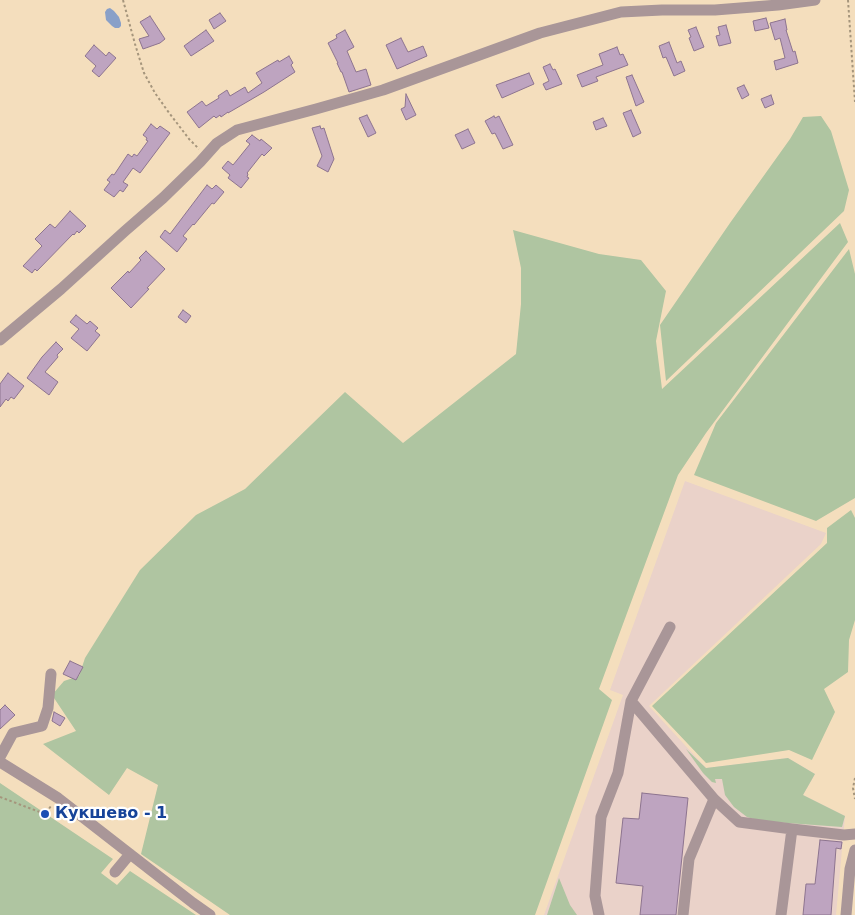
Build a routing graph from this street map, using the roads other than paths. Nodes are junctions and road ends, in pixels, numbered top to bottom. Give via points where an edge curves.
1 (815, 0) edge
2 (0, 340) edge
3 (670, 627) dead end
4 (51, 674) dead end
5 (631, 701) junction
6 (0, 757) edge
7 (0, 762) edge
8 (714, 799) junction
9 (792, 830) junction
10 (855, 834) edge
11 (855, 850) edge
12 (130, 854) junction
13 (115, 872) dead end
14 (210, 915) edge
15 (599, 915) edge
16 (682, 915) edge
17 (781, 915) edge
18 (846, 915) edge

1 - 2 street via 715,10 622,12 540,33 383,90 237,130 217,143 163,198
3 - 5 street
4 - 6 street via 48,708 42,726 13,733
5 - 8 street
5 - 15 street via 618,773 601,817 595,896
7 - 12 street via 58,798
8 - 9 street via 739,822
8 - 16 street via 689,859
9 - 10 street
9 - 17 street
11 - 18 street
12 - 13 street
12 - 14 street

